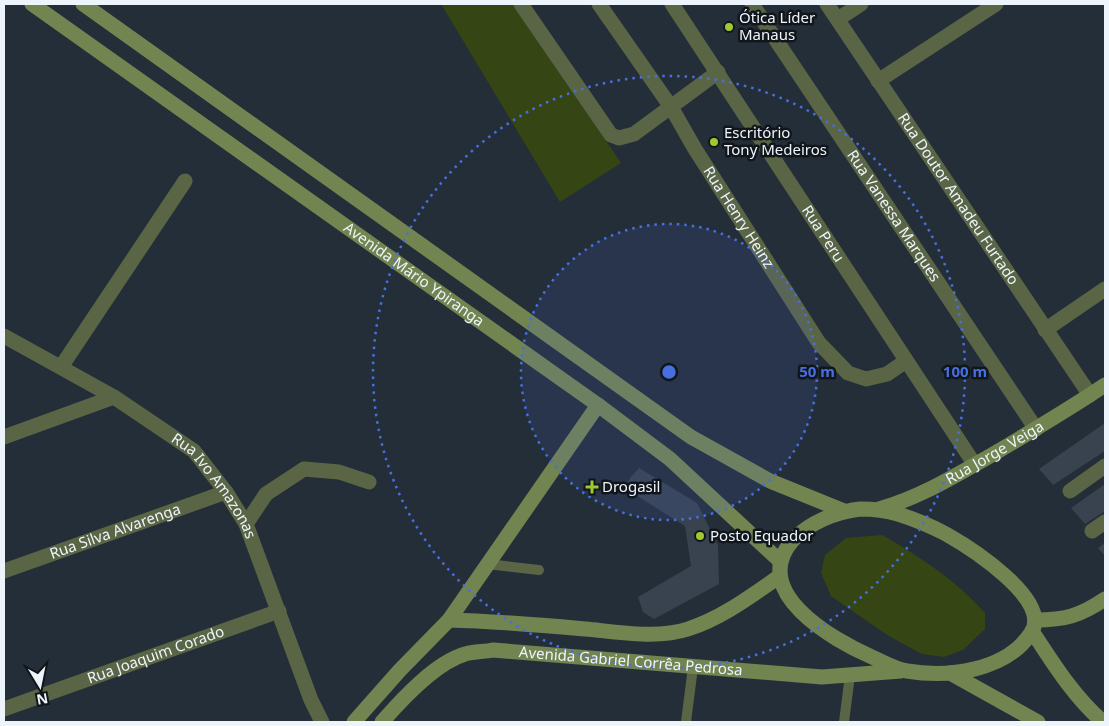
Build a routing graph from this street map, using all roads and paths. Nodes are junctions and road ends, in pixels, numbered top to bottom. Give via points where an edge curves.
1 (32, 4) edge
2 (83, 4) edge
3 (521, 4) edge
4 (599, 4) edge
5 (672, 4) edge
6 (752, 4) edge
7 (827, 4) edge
8 (861, 4) edge
9 (996, 4) edge
10 (838, 19) junction
11 (718, 72) junction
12 (878, 81) junction
13 (671, 107) junction
14 (185, 181) dead end
15 (1105, 289) edge
16 (1045, 330) junction
17 (4, 336) edge
18 (906, 361) junction
19 (61, 367) junction
20 (1105, 385) edge
21 (1090, 395) junction
22 (114, 397) junction
23 (598, 405) junction
24 (1036, 429) junction
25 (4, 437) edge
26 (975, 465) junction
27 (1105, 466) edge
28 (369, 482) dead end
29 (1070, 491) dead end
30 (226, 492) junction
31 (878, 509) junction
32 (844, 511) junction
33 (1105, 522) edge
34 (246, 524) junction
35 (1092, 531) dead end
36 (487, 564) junction
37 (780, 569) junction
38 (539, 570) dead end
39 (4, 571) edge
40 (1105, 599) edge
41 (279, 611) junction
42 (449, 620) junction
43 (1034, 626) junction
44 (693, 667) junction
45 (905, 671) junction
46 (950, 673) junction
47 (850, 675) junction
48 (4, 709) edge
49 (322, 722) edge
50 (354, 722) edge
51 (382, 722) edge
52 (686, 722) edge
53 (844, 722) edge
54 (1038, 722) edge
55 (1103, 722) edge

1 - 23 main road, Avenida Mário Ypiranga
2 - 32 main road, Avenida Mário Ypiranga via 690,438 770,481
3 - 13 street via 611,135 619,138 634,134
4 - 13 street, Rua Henry Heinz
5 - 11 street, Rua Peru
6 - 24 street, Rua Vanessa Marques
7 - 10 street, Rua Doutor Amadeu Furtado
8 - 10 street
9 - 12 street
10 - 12 street, Rua Doutor Amadeu Furtado
11 - 13 street
11 - 18 street, Rua Peru
12 - 16 street, Rua Doutor Amadeu Furtado
13 - 18 street, Rua Henry Heinz via 819,343 848,373 866,379 887,374
14 - 19 street
15 - 16 street
16 - 21 street, Rua Doutor Amadeu Furtado
17 - 19 street, Rua Ivo Amazonas
18 - 26 street, Rua Peru
19 - 22 street, Rua Ivo Amazonas
20 - 21 main road, Rua Jorge Veiga
21 - 24 main road, Rua Jorge Veiga
22 - 25 street
22 - 30 street, Rua Ivo Amazonas via 194,451
23 - 36 main road
23 - 37 main road, Avenida Mário Ypiranga via 670,459
24 - 26 main road, Rua Jorge Veiga
26 - 31 main road, Rua Jorge Veiga via 917,496
27 - 29 street
28 - 34 street via 339,472 304,469 266,494
30 - 34 street, Rua Ivo Amazonas
30 - 39 street, Rua Silva Alvarenga
31 - 32 main road
31 - 43 main road via 946,534 976,553 1014,583 1031,608
32 - 37 main road via 812,525 798,536 786,548
33 - 35 street
34 - 41 street, Rua Ivo Amazonas
36 - 38 lane
36 - 42 main road
37 - 42 main road, Avenida Gabriel Corrêa Pedrosa via 736,606 714,619 687,630 663,634
37 - 45 main road via 792,602 822,630 859,652
40 - 43 main road via 1073,617
41 - 48 street, Rua Joaquim Corado
41 - 49 street, Rua Ivo Amazonas
42 - 50 main road
43 - 46 main road via 1010,654 993,663
43 - 55 main road via 1066,680
44 - 47 main road, Avenida Gabriel Corrêa Pedrosa via 822,678
44 - 51 main road, Avenida Gabriel Corrêa Pedrosa via 493,650 465,654 442,666 404,696
44 - 52 lane
45 - 46 main road
45 - 47 main road, Avenida Gabriel Corrêa Pedrosa
46 - 54 main road
47 - 53 lane

